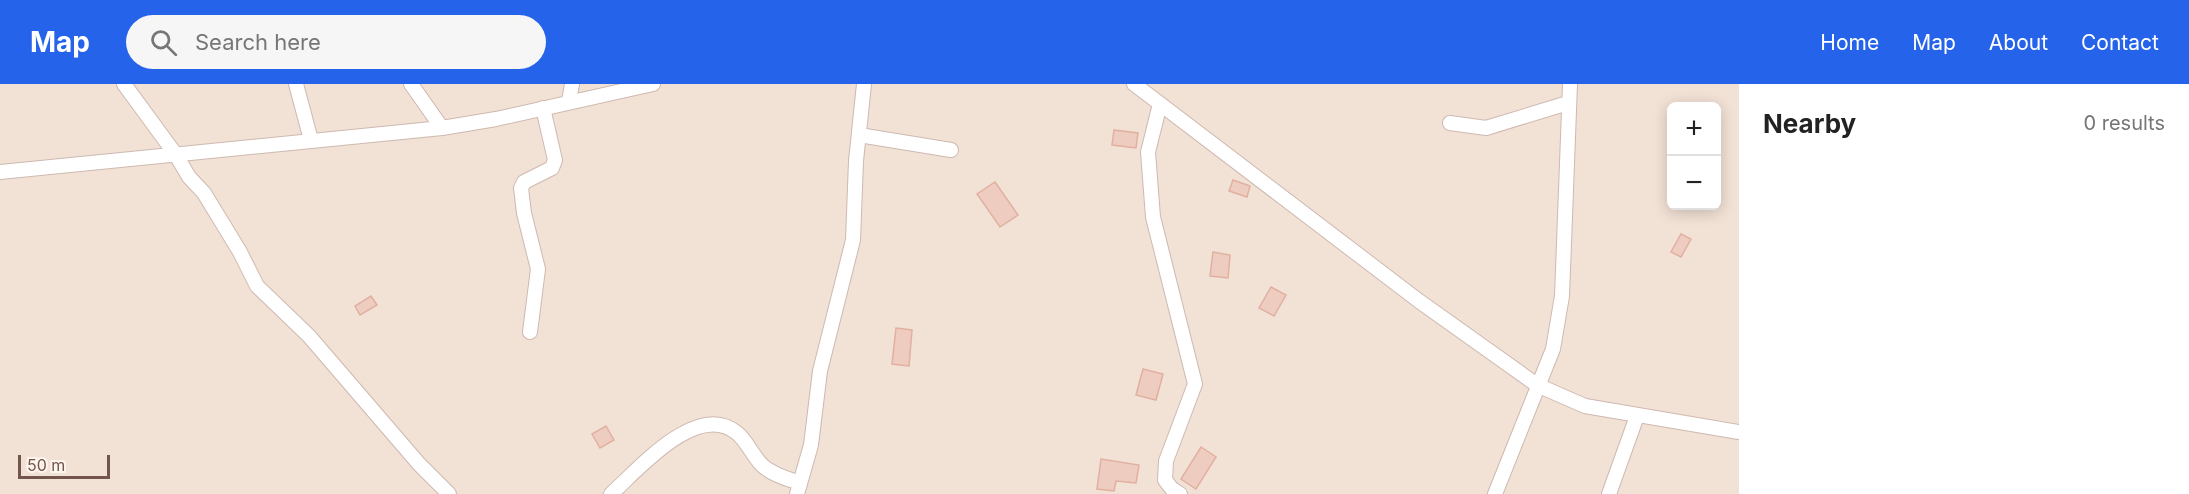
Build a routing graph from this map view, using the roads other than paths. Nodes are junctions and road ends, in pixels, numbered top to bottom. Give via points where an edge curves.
1 (124, 84) edge
2 (296, 84) edge
3 (411, 84) edge
4 (572, 84) edge
5 (653, 84) edge
6 (864, 84) edge
7 (1134, 84) edge
8 (1570, 84) edge
9 (569, 101) junction
10 (1568, 103) junction
11 (1160, 104) junction
12 (543, 108) junction
13 (1450, 123) dead end
14 (442, 128) junction
15 (859, 135) junction
16 (311, 140) junction
17 (951, 150) dead end
18 (176, 155) junction
19 (0, 172) edge
20 (530, 332) dead end
21 (1537, 386) junction
22 (1637, 416) junction
23 (1739, 432) edge
24 (799, 489) edge
25 (449, 494) edge
26 (611, 494) edge
27 (1180, 494) edge
28 (1495, 494) edge
29 (1609, 494) edge

1 - 18 street
2 - 16 street
3 - 14 street
4 - 9 street
5 - 9 street
6 - 15 street
7 - 11 street
8 - 10 street
9 - 12 street
10 - 13 street via 1486,128
10 - 21 street via 1562,297 1553,349
11 - 21 street
11 - 27 street via 1148,152 1152,217 1195,384 1166,461 1166,480
12 - 14 street
12 - 20 street via 555,160 552,168 521,188 538,269
14 - 16 street
15 - 17 street
15 - 24 street via 853,240 820,371 811,445
16 - 18 street
18 - 19 street
18 - 25 street via 240,252 257,286 309,336
21 - 22 street via 1572,403
21 - 28 street
22 - 23 street
22 - 29 street
24 - 26 street via 762,465 736,432 718,425 678,435

